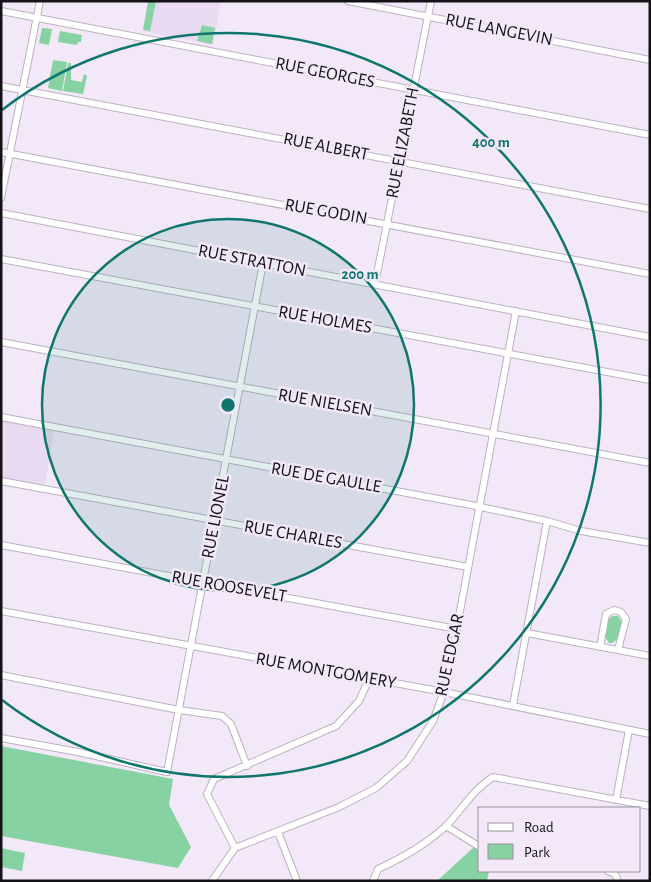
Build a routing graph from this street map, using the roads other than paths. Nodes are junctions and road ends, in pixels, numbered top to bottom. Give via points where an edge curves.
1 (40, 1) edge
2 (348, 1) edge
3 (431, 1) edge
4 (1, 11) edge
5 (429, 17) junction
6 (37, 18) junction
7 (650, 60) edge
8 (1, 86) edge
9 (23, 90) junction
10 (414, 91) junction
11 (650, 135) edge
12 (1, 152) edge
13 (9, 154) junction
14 (400, 161) junction
15 (1, 198) edge
16 (650, 208) edge
17 (1, 213) edge
18 (387, 224) junction
19 (1, 258) edge
20 (263, 263) junction
21 (650, 274) edge
22 (375, 284) junction
23 (254, 306) junction
24 (516, 311) junction
25 (650, 337) edge
26 (1, 342) edge
27 (508, 353) junction
28 (650, 380) edge
29 (239, 387) junction
30 (1, 417) edge
31 (493, 434) junction
32 (226, 460) junction
33 (650, 463) edge
34 (1, 481) edge
35 (478, 506) junction
36 (215, 521) junction
37 (547, 521) junction
38 (650, 543) edge
39 (1, 545) edge
40 (468, 567) junction
41 (203, 582) junction
42 (1, 611) edge
43 (457, 629) junction
44 (527, 633) junction
45 (191, 647) junction
46 (600, 647) junction
47 (618, 650) junction
48 (650, 656) edge
49 (1, 675) edge
50 (369, 679) junction
51 (444, 692) junction
52 (513, 705) junction
53 (179, 710) junction
54 (629, 730) junction
55 (650, 734) edge
56 (1, 738) edge
57 (247, 766) junction
58 (616, 800) junction
59 (650, 806) edge
60 (446, 826) junction
61 (278, 832) junction
62 (478, 846) edge
63 (235, 848) junction
64 (610, 872) edge
65 (212, 881) edge
66 (297, 881) edge
67 (373, 881) edge
68 (618, 881) edge

1 - 6 street
2 - 5 street, RUE LANGEVIN
3 - 5 street, RUE ELIZABETH
4 - 6 street, RUE GEORGES
5 - 7 street, RUE LANGEVIN
5 - 10 street, RUE ELIZABETH
6 - 9 street
6 - 10 street, RUE GEORGES
8 - 9 street, RUE ALBERT
9 - 13 street
9 - 14 street, RUE ALBERT
10 - 11 street, RUE GEORGES
10 - 14 street, RUE ELIZABETH
12 - 13 street, RUE GODIN
13 - 15 street
13 - 18 street, RUE GODIN
14 - 16 street, RUE ALBERT
14 - 18 street, RUE ELIZABETH
17 - 20 street, RUE STRATTON
18 - 21 street, RUE GODIN
18 - 22 street, RUE ELIZABETH
19 - 23 street, RUE HOLMES
20 - 22 street, RUE STRATTON
20 - 23 street, RUE LIONEL
22 - 24 street, RUE STRATTON
23 - 27 street, RUE HOLMES
23 - 29 street, RUE LIONEL
24 - 25 street, RUE STRATTON
24 - 27 street, RUE EDGAR
26 - 29 street, RUE NIELSEN
27 - 28 street, RUE HOLMES
27 - 31 street, RUE EDGAR
29 - 31 street, RUE NIELSEN
29 - 32 street, RUE LIONEL
30 - 32 street, RUE DE GAULLE
31 - 33 street, RUE NIELSEN
31 - 35 street, RUE EDGAR
32 - 35 street, RUE DE GAULLE
32 - 36 street, RUE LIONEL
34 - 36 street, RUE CHARLES
35 - 37 street, RUE DE GAULLE
35 - 40 street, RUE EDGAR
36 - 40 street, RUE CHARLES
36 - 41 street, RUE LIONEL
37 - 38 street, RUE DE GAULLE via 581,531
37 - 44 street
39 - 41 street, RUE ROOSEVELT
40 - 43 street, RUE EDGAR
41 - 43 street, RUE ROOSEVELT
41 - 45 street, RUE LIONEL
42 - 45 street, RUE MONTGOMERY
43 - 51 street, RUE EDGAR
44 - 46 street
44 - 52 street
45 - 50 street, RUE MONTGOMERY
45 - 53 street, RUE LIONEL
46 - 47 street
46 - 47 street via 606,614 614,610 621,612 626,619
47 - 48 street
49 - 53 street
50 - 51 street, RUE MONTGOMERY
50 - 57 street via 359,701 336,726
51 - 52 street, RUE MONTGOMERY
51 - 61 street, RUE EDGAR via 434,721 407,762 376,788
52 - 54 street, RUE MONTGOMERY
53 - 56 street, RUE LIONEL via 167,772
53 - 57 street via 222,716 231,724
54 - 55 street, RUE MONTGOMERY
54 - 58 street
57 - 63 street via 214,779 207,794
58 - 59 street
58 - 60 street via 493,778 482,784
60 - 62 street
60 - 67 street via 408,855 378,869
61 - 63 street, RUE EDGAR
61 - 66 street
63 - 65 street
64 - 68 street

